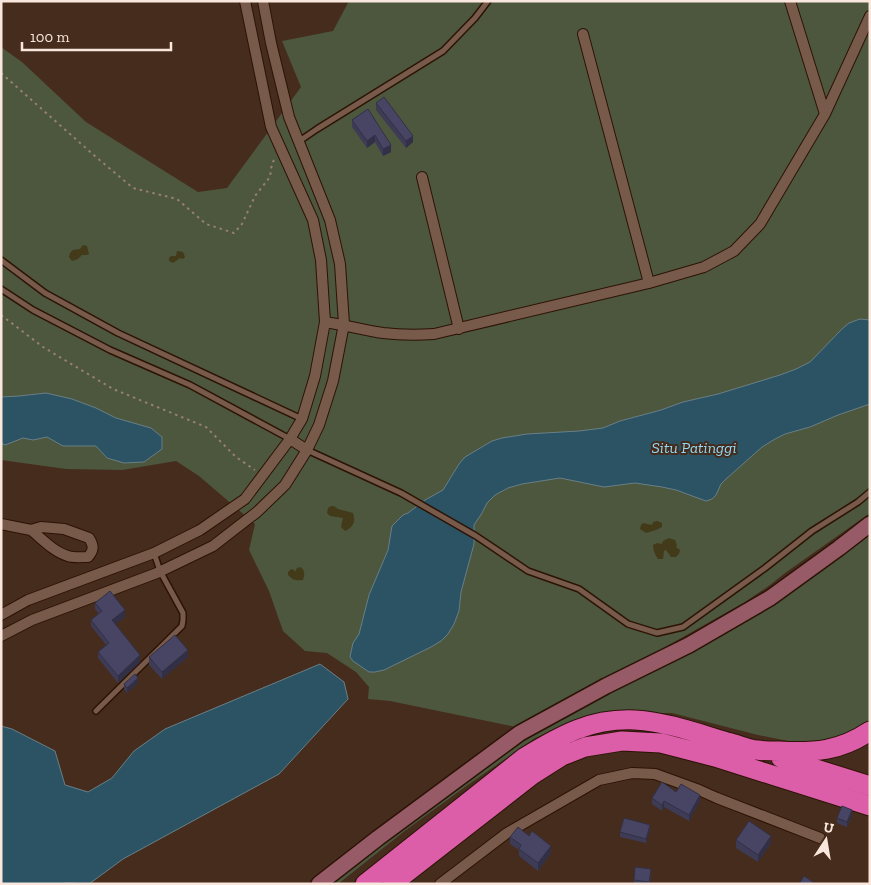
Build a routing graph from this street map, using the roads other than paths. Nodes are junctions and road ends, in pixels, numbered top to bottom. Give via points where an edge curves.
1 (245, 1) edge
2 (263, 1) edge
3 (488, 1) edge
4 (790, 1) edge
5 (870, 16) edge
6 (583, 34) dead end
7 (825, 114) junction
8 (298, 142) junction
9 (281, 151) junction
10 (422, 177) dead end
11 (1, 260) edge
12 (649, 283) junction
13 (1, 289) edge
14 (326, 322) junction
15 (344, 324) junction
16 (459, 329) junction
17 (302, 420) junction
18 (320, 425) junction
19 (290, 439) junction
20 (307, 450) junction
21 (870, 492) edge
22 (1, 524) edge
23 (870, 524) edge
24 (32, 530) junction
25 (154, 554) junction
26 (160, 572) junction
27 (1, 615) edge
28 (1, 636) edge
29 (96, 711) dead end
30 (870, 731) edge
31 (756, 750) junction
32 (870, 786) edge
33 (870, 806) edge
34 (820, 838) dead end
35 (319, 884) edge
36 (366, 884) edge
37 (392, 884) edge
38 (440, 884) edge

1 - 9 street via 271,127
2 - 8 street via 289,117
3 - 8 lane via 443,51
4 - 7 street
5 - 7 street
6 - 12 street
7 - 12 street via 760,224 734,251 704,267
8 - 9 street
8 - 15 street via 330,220 340,264
9 - 14 street via 313,220 321,260
10 - 16 street
11 - 17 lane via 45,293 118,333
12 - 16 street
13 - 19 lane via 33,310 110,350 190,385
14 - 15 street
14 - 17 street
15 - 16 street via 404,335
15 - 18 street via 334,381
17 - 18 street
17 - 19 street
18 - 20 street
19 - 20 street
19 - 25 street via 245,498 200,530
20 - 21 lane via 401,493 528,570 579,589 628,624 657,633 683,627 812,530
20 - 26 street via 285,485 258,512 213,546
22 - 24 street
23 - 35 main road via 770,598 689,645 520,733
24 - 24 street via 41,527 64,529 89,538 93,544 92,551 88,557 66,556 50,547
25 - 26 lane
25 - 27 street via 28,600
26 - 28 street via 32,620
26 - 29 lane via 183,613 182,626
30 - 31 highway via 856,740 827,750
31 - 32 highway
31 - 36 highway via 668,725 634,720 578,728 525,757
33 - 37 highway via 661,742 622,741 585,747 562,756 532,775
34 - 38 street via 655,774 632,773 599,780 507,833

